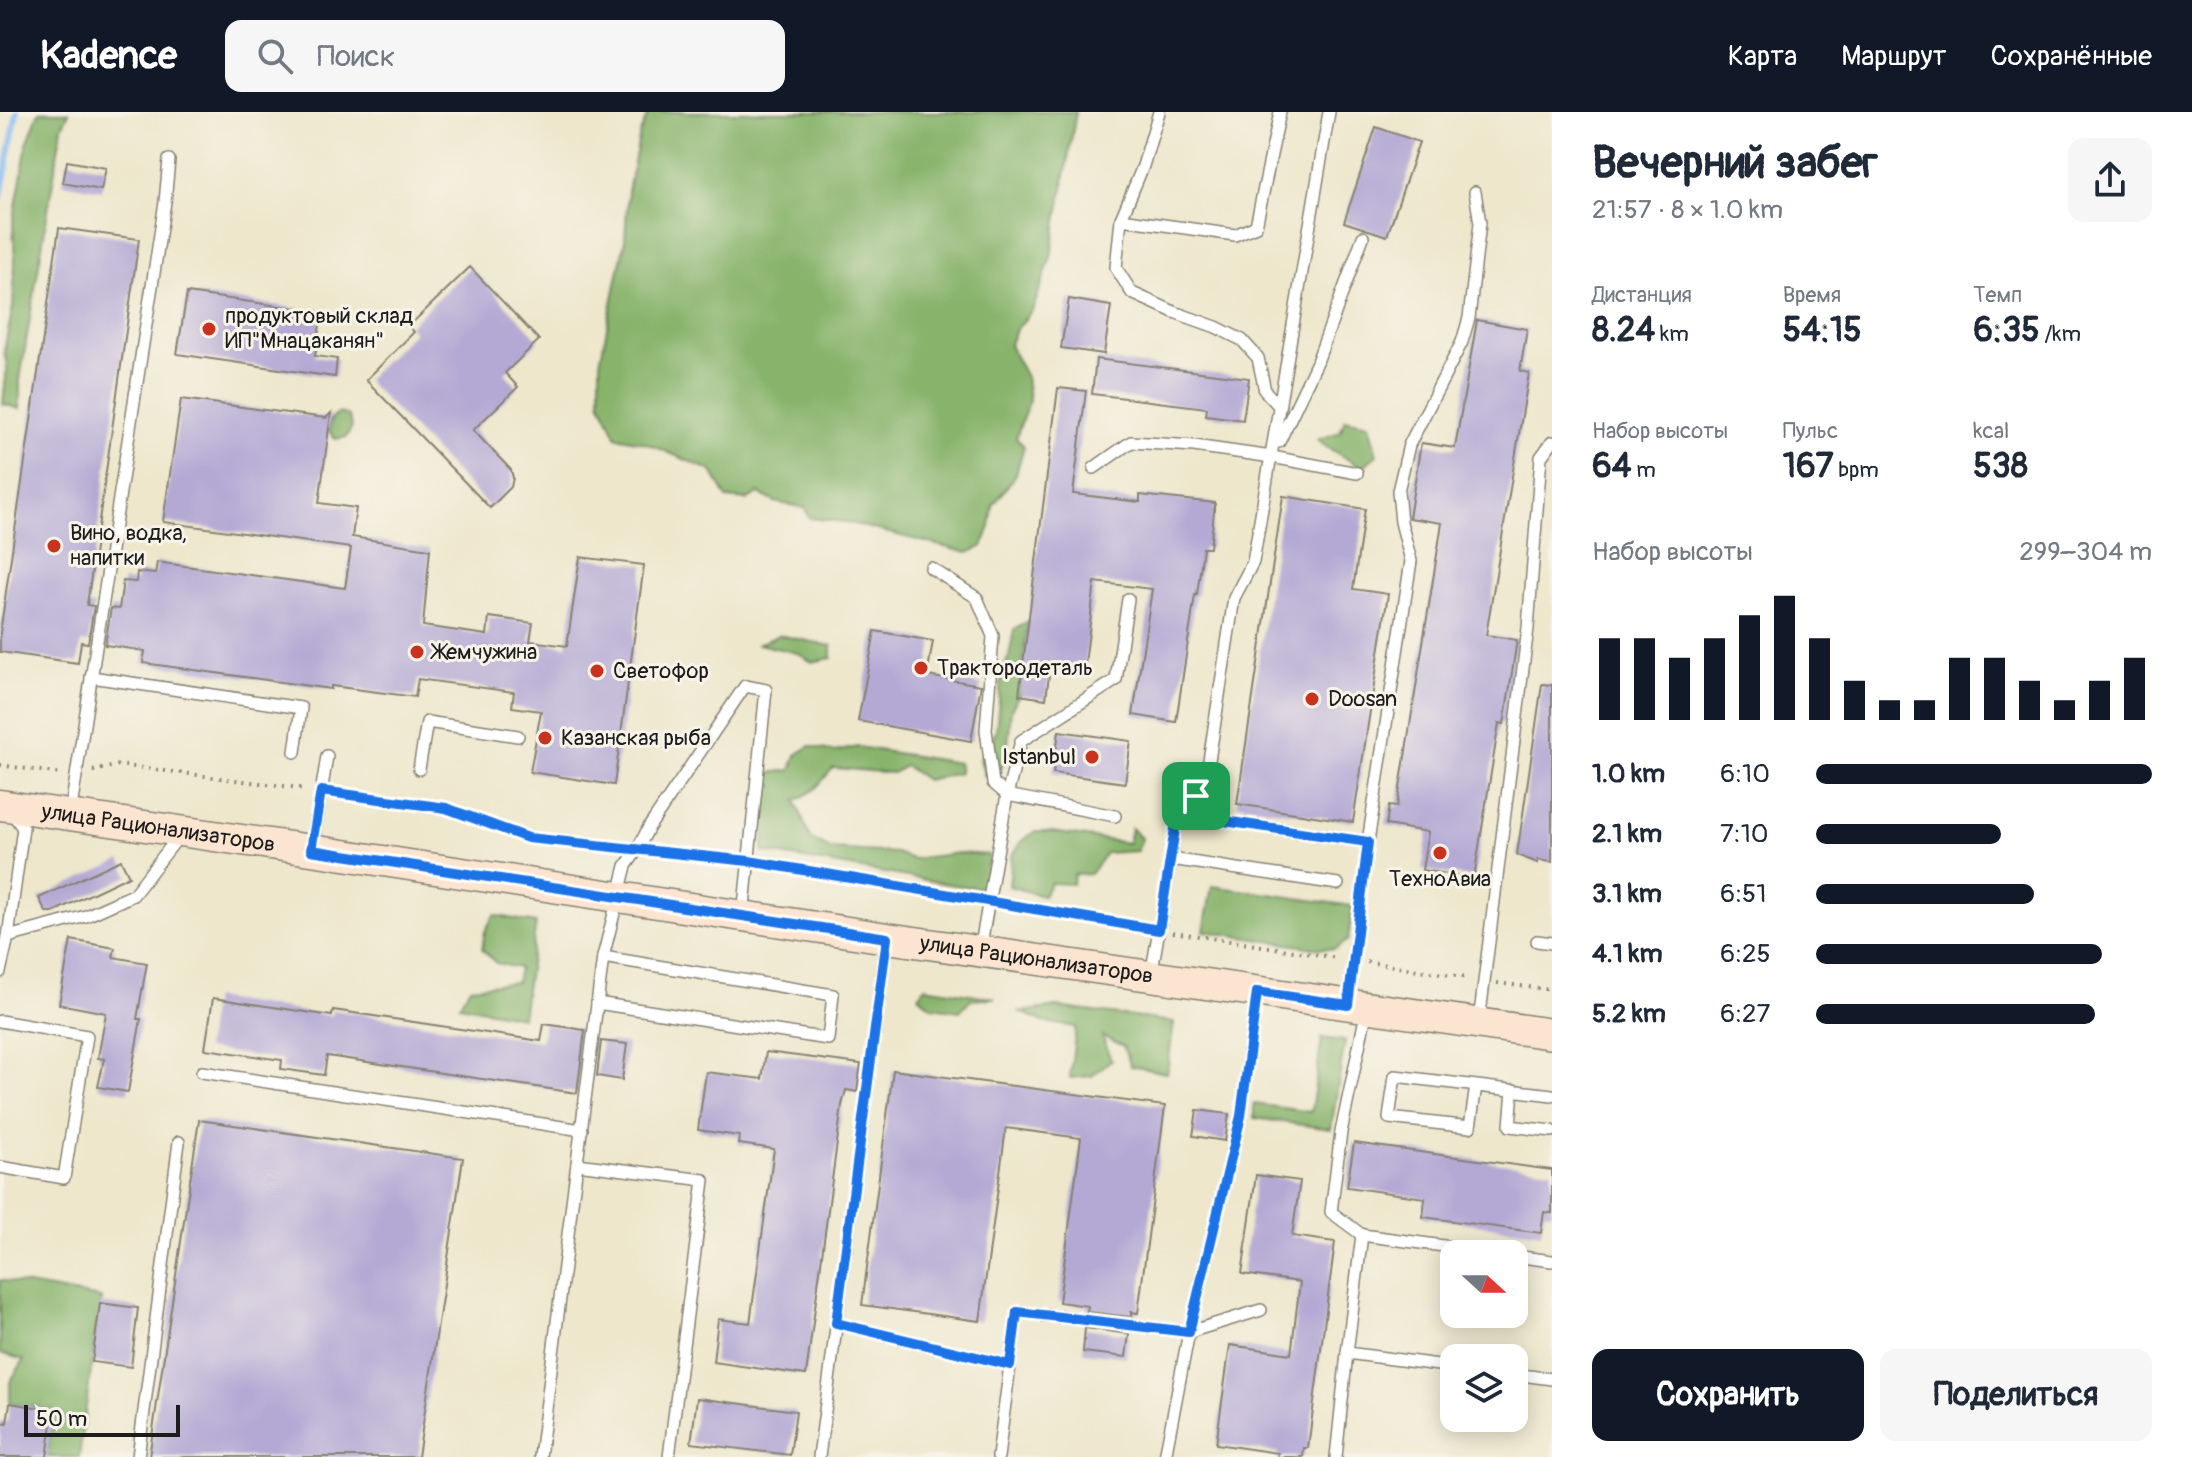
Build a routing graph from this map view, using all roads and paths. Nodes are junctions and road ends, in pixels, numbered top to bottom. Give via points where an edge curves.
1 (1159, 112) edge
2 (1280, 112) edge
3 (1329, 112) edge
4 (169, 160) dead end
5 (1475, 192) dead end
6 (1121, 219) junction
7 (1363, 237) dead end
8 (1280, 407) junction
9 (1552, 442) edge
10 (1272, 457) junction
11 (1094, 468) dead end
12 (1357, 473) dead end
13 (931, 568) dead end
14 (1128, 599) dead end
15 (91, 677) junction
16 (518, 736) dead end
17 (295, 752) dead end
18 (327, 756) dead end
19 (0, 765) edge
20 (419, 769) dead end
21 (76, 776) junction
22 (321, 791) junction
23 (1007, 795) junction
24 (1196, 796) junction
25 (3, 806) edge
26 (70, 816) junction
27 (1115, 816) dead end
28 (181, 833) junction
29 (1368, 842) junction
30 (311, 850) junction
31 (637, 850) junction
32 (1171, 859) junction
33 (749, 861) junction
34 (1338, 884) dead end
35 (616, 898) junction
36 (989, 901) junction
37 (743, 917) junction
38 (1159, 930) junction
39 (8, 937) junction
40 (887, 938) junction
41 (1537, 941) dead end
42 (1552, 943) edge
43 (980, 952) junction
44 (603, 957) junction
45 (1354, 960) junction
46 (0, 972) edge
47 (1151, 976) junction
48 (1484, 981) junction
49 (1552, 990) edge
50 (1257, 992) junction
51 (597, 1003) junction
52 (1358, 1006) junction
53 (0, 1021) edge
54 (1479, 1022) junction
55 (1552, 1034) edge
56 (202, 1072) dead end
57 (1476, 1086) junction
58 (1513, 1090) junction
59 (1552, 1095) edge
60 (582, 1130) junction
61 (1552, 1131) edge
62 (179, 1142) dead end
63 (577, 1164) junction
64 (0, 1167) edge
65 (1362, 1235) junction
66 (1440, 1246) edge
67 (1528, 1258) edge
68 (1552, 1261) edge
69 (1261, 1310) dead end
70 (836, 1323) junction
71 (1189, 1332) junction
72 (1347, 1353) junction
73 (1010, 1365) junction
74 (1440, 1365) edge
75 (1528, 1376) edge
76 (1552, 1379) edge
77 (138, 1457) edge
78 (540, 1457) edge
79 (669, 1457) edge
80 (819, 1457) edge
81 (998, 1457) edge
82 (1165, 1457) edge
83 (1336, 1457) edge

1 - 6 lane
2 - 6 lane via 1256,226 1235,235
3 - 8 lane
4 - 15 lane
5 - 29 lane via 1480,223 1469,318 1409,445 1398,491 1411,561
6 - 8 lane via 1116,268 1132,293 1242,340 1258,358 1265,391
7 - 10 lane via 1317,362
8 - 10 lane
9 - 48 lane via 1541,457 1528,628
10 - 11 lane via 1131,442
10 - 12 lane
10 - 24 lane via 1253,562 1234,598 1208,767
13 - 23 lane via 977,598 993,636 986,730 993,783
14 - 23 lane via 1116,680 1021,741
15 - 17 lane via 301,708
15 - 21 lane
16 - 20 lane via 427,722
18 - 22 lane
19 - 21 path
21 - 22 path via 119,765
21 - 26 lane
22 - 30 lane
22 - 31 path via 446,808 528,838
23 - 27 lane
23 - 36 lane
24 - 29 lane via 1224,821
24 - 32 lane via 1177,816
25 - 26 main road, улица Рационализаторов
25 - 39 lane via 23,828
26 - 28 main road, улица Рационализаторов
28 - 30 main road, улица Рационализаторов
28 - 39 lane via 133,895 86,916
29 - 45 lane
30 - 35 main road, улица Рационализаторов
31 - 33 path
31 - 33 lane via 745,686 766,690
31 - 35 lane
32 - 34 lane
32 - 38 lane
33 - 36 path
33 - 37 lane
35 - 37 main road, улица Рационализаторов
35 - 44 lane
36 - 38 path
36 - 43 lane
37 - 40 main road, улица Рационализаторов
38 - 45 path
38 - 47 lane
39 - 46 lane
40 - 43 main road, улица Рационализаторов
40 - 70 lane
41 - 42 lane
43 - 47 main road, улица Рационализаторов
44 - 51 lane
44 - 51 lane via 833,995 828,1039
45 - 48 path
45 - 52 lane
47 - 50 main road, улица Рационализаторов
48 - 49 path
48 - 54 lane
50 - 52 main road, улица Рационализаторов
50 - 71 lane via 1241,1116
51 - 60 lane
52 - 54 main road, улица Рационализаторов
52 - 65 lane via 1331,1212
53 - 64 lane via 87,1036 64,1178
54 - 55 main road, улица Рационализаторов
56 - 60 lane
57 - 57 lane via 1470,1127 1389,1118 1395,1076
57 - 58 lane
58 - 59 lane
58 - 61 lane via 1510,1126
60 - 63 lane
62 - 77 lane
63 - 78 lane
63 - 79 lane via 704,1180
65 - 66 lane
65 - 72 lane
67 - 68 lane
69 - 71 lane
70 - 73 lane
70 - 80 lane
71 - 73 lane via 1017,1312
71 - 82 lane
72 - 74 lane
72 - 83 lane
73 - 81 lane
75 - 76 lane

